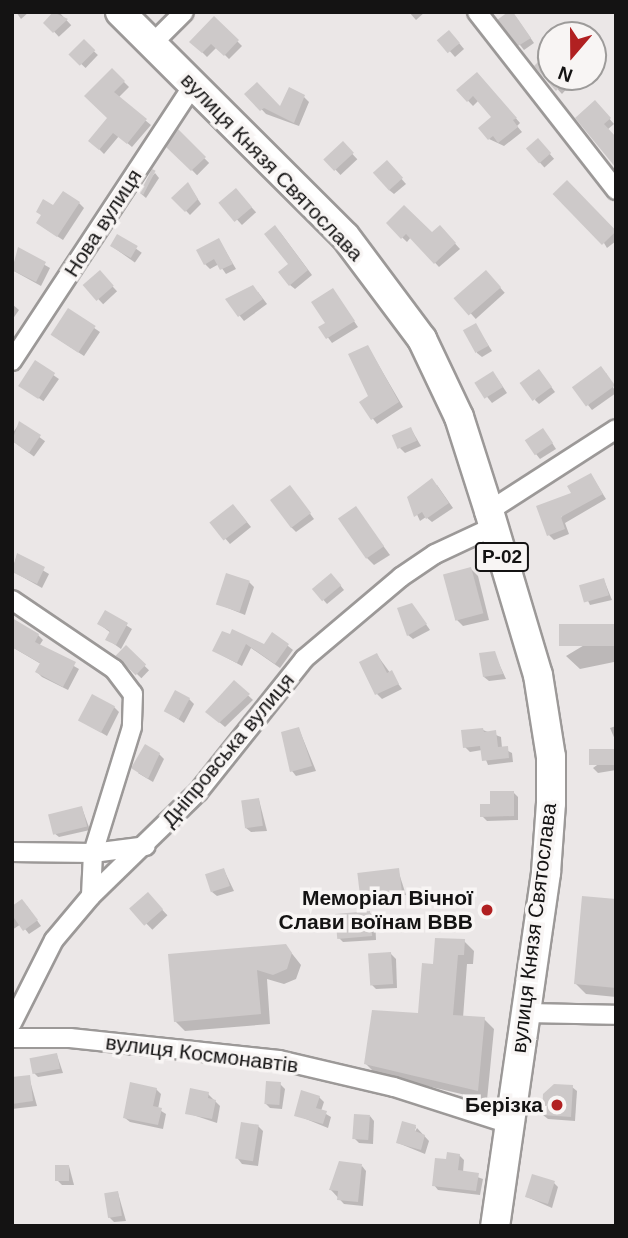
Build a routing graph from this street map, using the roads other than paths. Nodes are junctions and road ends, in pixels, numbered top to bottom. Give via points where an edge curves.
1 (120, 12) edge
2 (184, 12) edge
3 (477, 12) edge
4 (152, 44) junction
5 (193, 85) junction
6 (616, 190) edge
7 (12, 360) edge
8 (616, 429) edge
9 (491, 519) junction
10 (12, 600) edge
11 (146, 846) junction
12 (12, 852) edge
13 (93, 853) junction
14 (91, 896) junction
15 (524, 1013) junction
16 (616, 1015) edge
17 (12, 1023) edge
18 (12, 1038) edge
19 (509, 1124) junction
20 (495, 1226) edge

1 - 4 main road, вулиця Князя Святослава / Р-02
2 - 4 street
3 - 6 street
4 - 5 main road, вулиця Князя Святослава / Р-02
5 - 7 street, Нова вулиця
5 - 9 main road, вулиця Князя Святослава / Р-02 via 345,236 422,338 459,417
8 - 9 street, Дніпровська вулиця
9 - 11 street, Дніпровська вулиця via 401,578 304,659 198,792
9 - 15 main road, вулиця Князя Святослава / Р-02 via 538,675 551,757 545,873
10 - 13 street via 114,669 133,694 132,727
11 - 13 street
11 - 14 street, Дніпровська вулиця
12 - 13 street
13 - 14 street
14 - 17 street, Дніпровська вулиця via 54,940
15 - 16 street
15 - 19 main road, вулиця Князя Святослава / Р-02
18 - 19 street, вулиця Космонавтів via 70,1038 279,1060 394,1087
19 - 20 main road, вулиця Князя Святослава / Р-02

